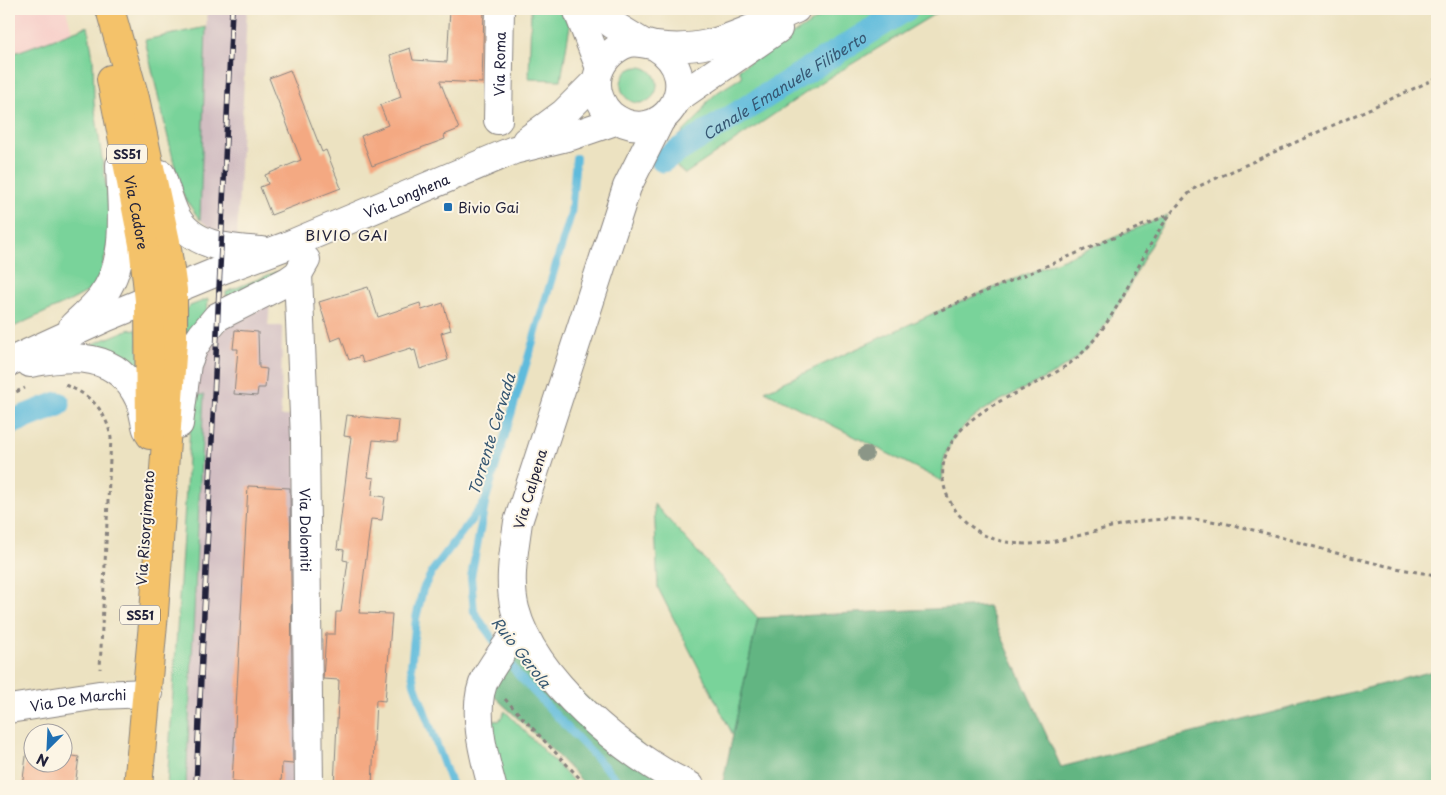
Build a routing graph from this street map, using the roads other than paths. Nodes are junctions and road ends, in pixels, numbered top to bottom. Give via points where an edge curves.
1 (96, 9) edge
2 (110, 9) edge
3 (500, 9) edge
4 (577, 9) edge
5 (594, 9) edge
6 (796, 9) edge
7 (806, 9) edge
8 (649, 44) junction
9 (598, 74) junction
10 (678, 98) junction
11 (127, 105) junction
12 (661, 119) junction
13 (498, 120) dead end
14 (623, 122) junction
15 (514, 150) junction
16 (627, 187) junction
17 (322, 231) junction
18 (271, 252) junction
19 (298, 274) junction
20 (161, 295) junction
21 (60, 339) junction
22 (9, 362) edge
23 (9, 366) edge
24 (150, 444) junction
25 (154, 613) junction
26 (516, 632) junction
27 (141, 692) junction
28 (9, 709) edge
29 (131, 786) edge
30 (138, 786) edge
31 (309, 786) edge
32 (492, 786) edge
33 (690, 786) edge

1 - 11 main road, Via Cadore / SS51
2 - 11 main road, Via Cadore / SS51
3 - 13 street, Via Roma
4 - 9 street
5 - 8 street via 612,24
6 - 8 street, Via Longhena via 706,45
7 - 10 street
8 - 9 street, Via Longhena via 630,43 617,48 607,57
8 - 10 street via 666,52 676,67 680,85
9 - 14 street via 602,103
9 - 15 street, Via Longhena via 564,113
10 - 12 street
11 - 18 street, Via Longhena via 182,225 192,234 220,248
11 - 20 main road, Via Cadore / SS51 via 144,244
11 - 21 street, Via Longhena via 120,255 112,279 100,299
12 - 14 street, Via Longhena via 640,126
12 - 16 street, Via Calpena
14 - 15 street, Via Longhena
14 - 16 street, Via Calpena
15 - 17 street, Via Longhena
16 - 26 street, Via Calpena via 518,522 512,569
17 - 18 street, Via Longhena
17 - 19 street
18 - 20 street, Via Longhena
19 - 25 street, Via Risorgimento via 217,316 194,347 187,364
19 - 31 street, Via Dolomiti via 305,439
20 - 21 street, Via Longhena
20 - 24 main road, Via Risorgimento / SS51
20 - 25 main road, Via Risorgimento / SS51 via 173,341
21 - 22 street, Via Longhena
23 - 24 street via 71,356 84,357 111,368 139,399
24 - 27 main road, Via Risorgimento / SS51
25 - 27 main road, Via Risorgimento / SS51
26 - 32 street via 485,678 479,713
26 - 33 street, Via Calpena via 577,704 618,742 666,775
27 - 28 street, Via De Marchi
27 - 29 main road, Via Risorgimento / SS51
27 - 30 main road, Via Risorgimento / SS51

